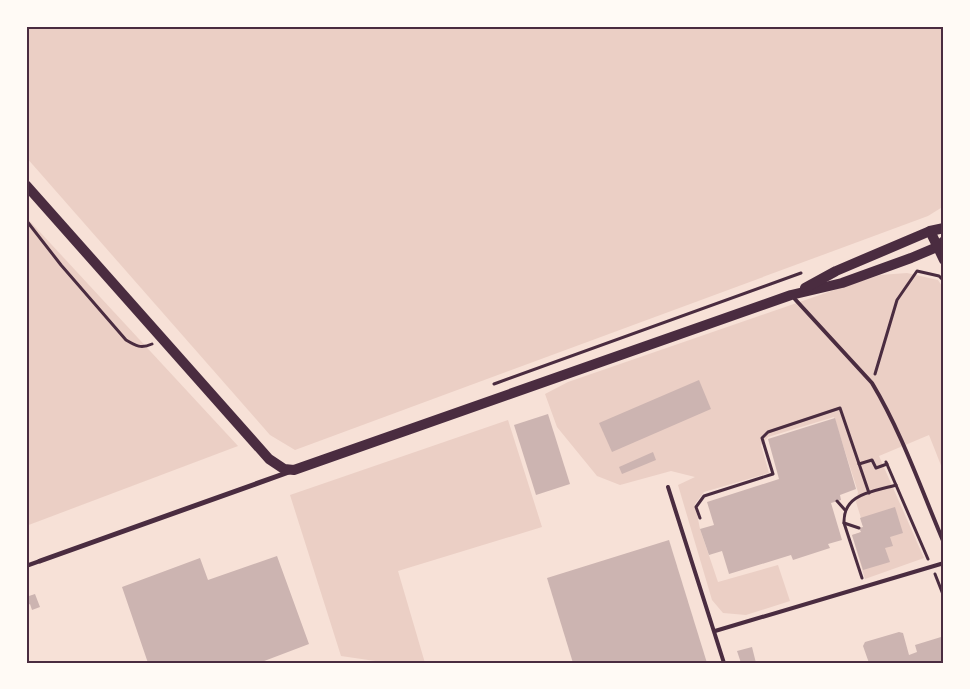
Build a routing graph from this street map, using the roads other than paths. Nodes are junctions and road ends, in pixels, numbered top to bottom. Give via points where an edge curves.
1 (26, 185) edge
2 (944, 228) edge
3 (930, 231) junction
4 (940, 244) edge
5 (944, 260) edge
6 (791, 295) junction
7 (294, 470) junction
8 (668, 487) dead end
9 (944, 543) edge
10 (40, 561) joint
11 (944, 563) edge
12 (26, 566) edge
13 (715, 631) junction
14 (724, 663) edge

1 - 7 main road via 269,459 284,469
2 - 3 main road
3 - 4 main road
3 - 6 main road via 836,271
4 - 5 main road
4 - 6 main road via 842,283
6 - 7 main road
6 - 9 lane via 872,383 907,453
7 - 10 street
8 - 13 lane
10 - 12 lane
11 - 13 lane
13 - 14 lane

